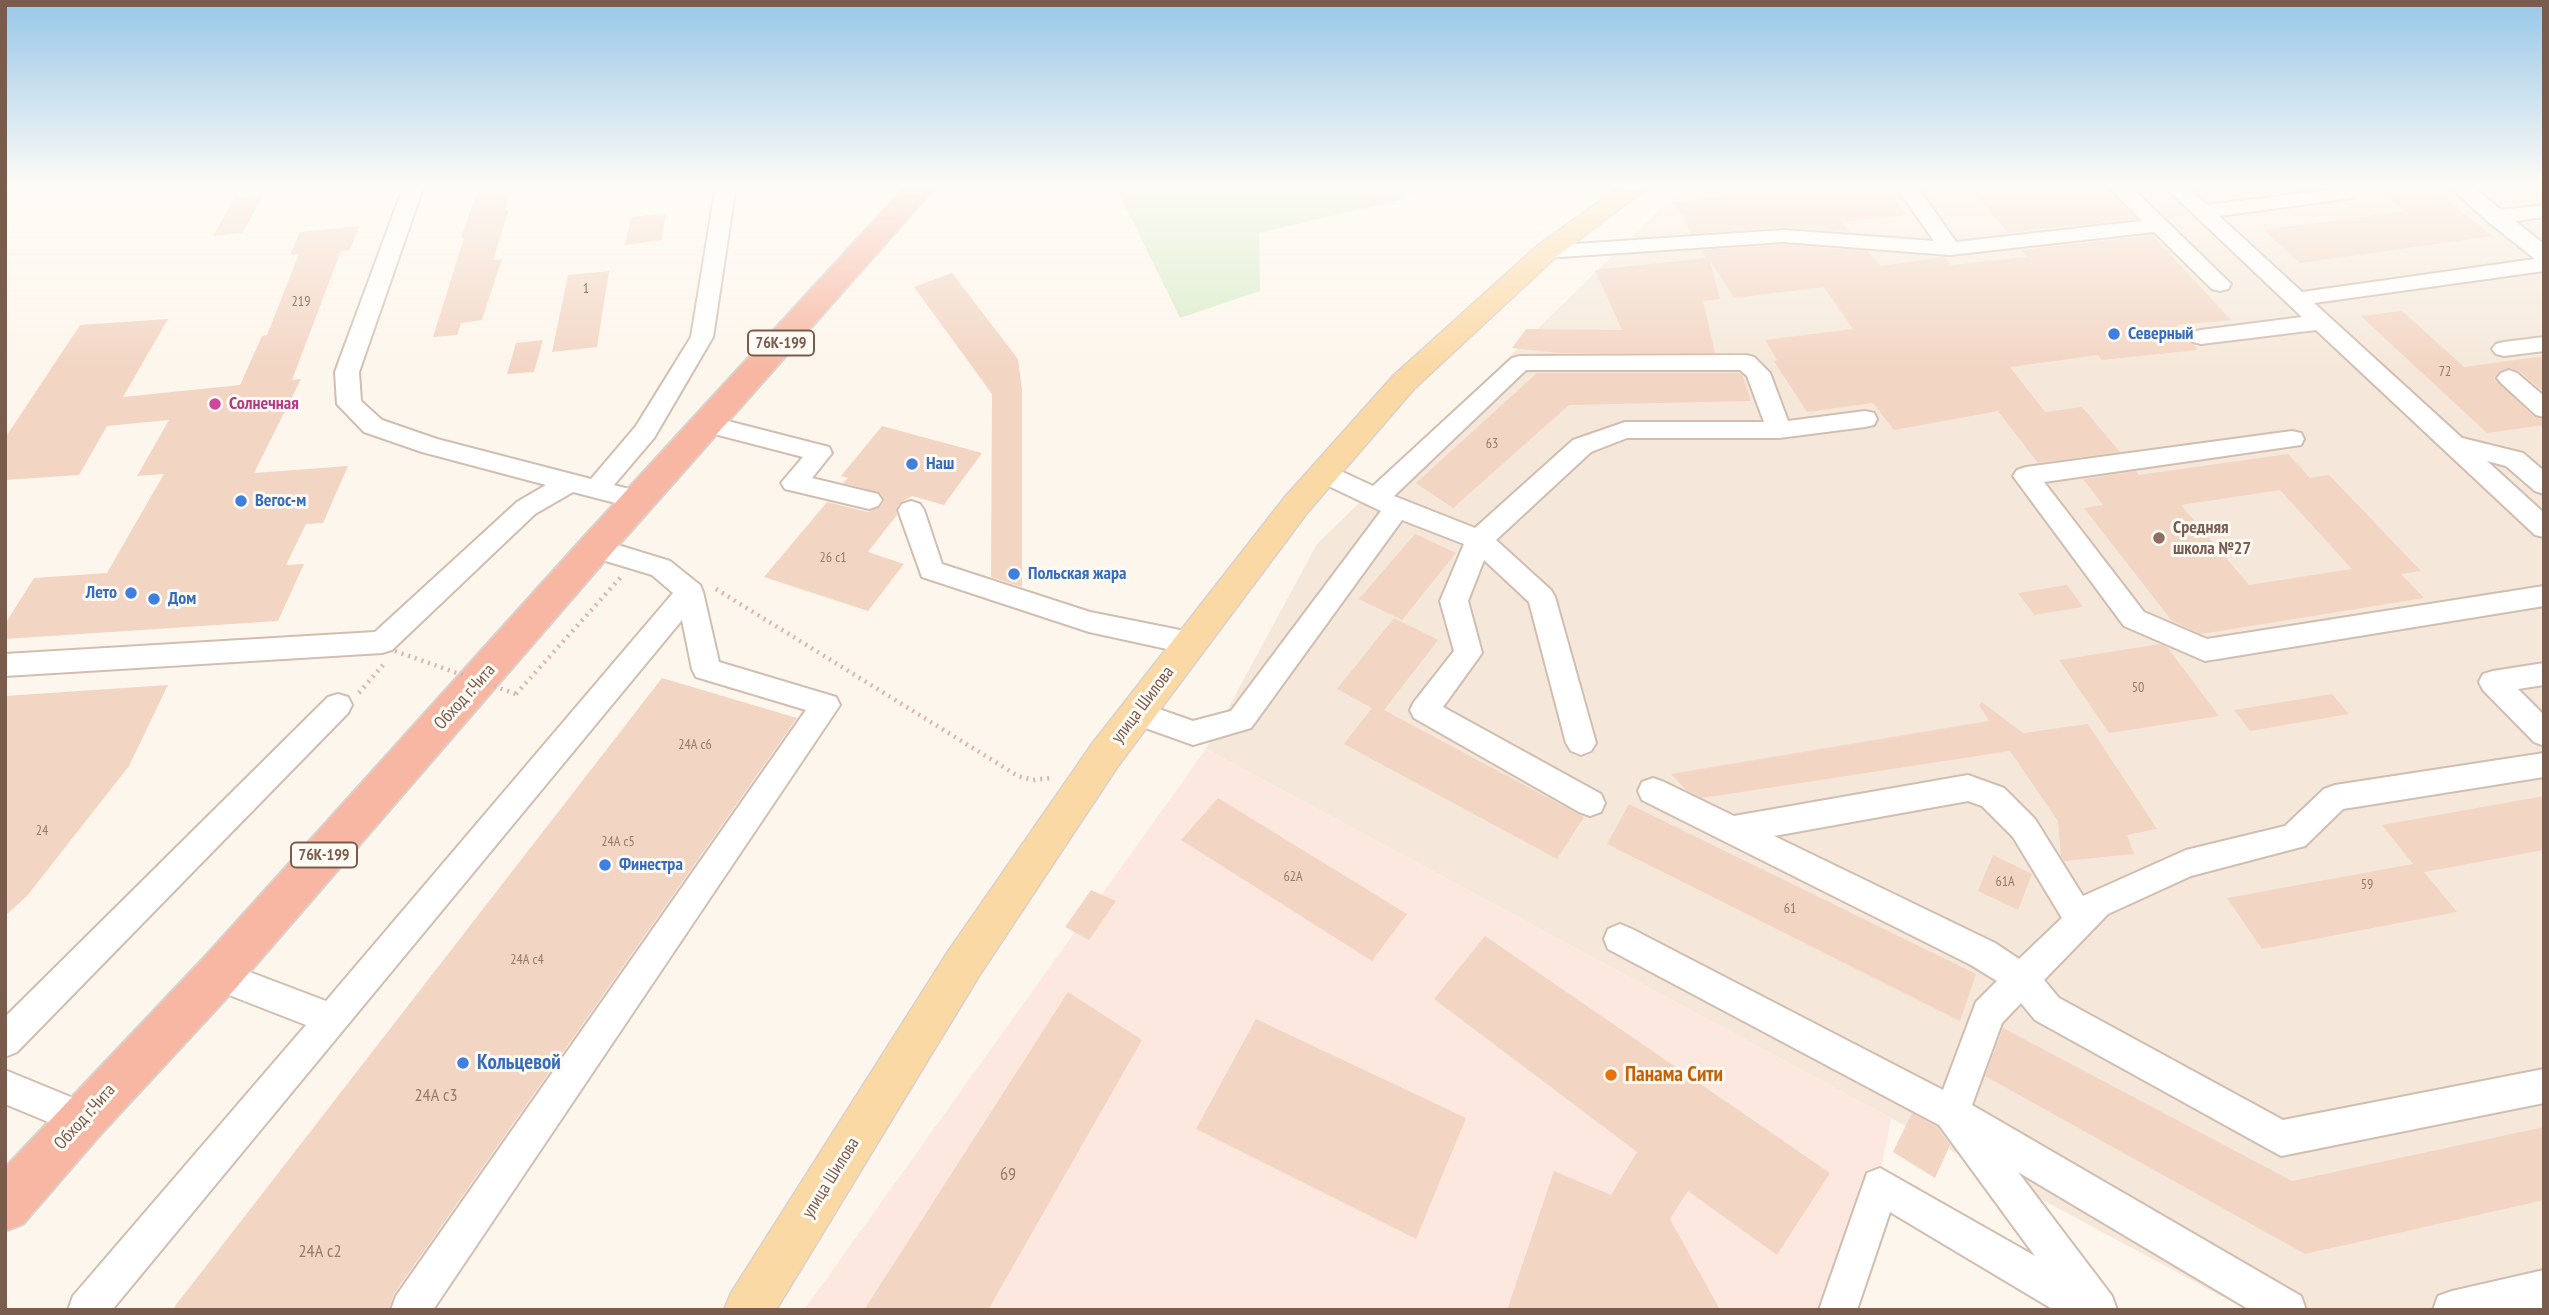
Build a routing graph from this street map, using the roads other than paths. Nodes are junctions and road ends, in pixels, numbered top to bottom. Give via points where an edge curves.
1 (392, 246) edge
2 (716, 246) edge
3 (868, 246) edge
4 (1554, 246) edge
5 (1630, 246) edge
6 (1916, 246) edge
7 (1948, 246) edge
8 (1973, 246) edge
9 (2180, 246) edge
10 (2240, 246) edge
11 (1950, 249) junction
12 (1546, 252) junction
13 (2544, 264) edge
14 (2220, 284) dead end
15 (2297, 299) junction
16 (2320, 322) junction
17 (2202, 338) dead end
18 (2544, 344) edge
19 (2504, 349) dead end
20 (2509, 378) dead end
21 (2544, 408) edge
22 (1865, 419) dead end
23 (708, 424) junction
24 (1779, 430) junction
25 (2292, 439) dead end
26 (2452, 444) junction
27 (2538, 472) edge
28 (1323, 473) junction
29 (568, 483) junction
30 (595, 490) junction
31 (639, 500) junction
32 (869, 500) dead end
33 (1387, 503) junction
34 (911, 510) dead end
35 (2544, 528) edge
36 (1479, 540) junction
37 (595, 548) junction
38 (701, 589) junction
39 (2544, 596) edge
40 (1190, 643) junction
41 (5, 664) edge
42 (2544, 674) edge
43 (348, 699) road end
44 (1136, 713) junction
45 (2544, 734) edge
46 (1581, 743) dead end
47 (2544, 765) edge
48 (1653, 791) dead end
49 (1590, 803) dead end
50 (1732, 830) junction
51 (2081, 921) junction
52 (1620, 939) dead end
53 (218, 975) junction
54 (2023, 980) junction
55 (332, 1019) junction
56 (5, 1041) edge
57 (2544, 1086) edge
58 (5, 1087) edge
59 (1952, 1113) junction
60 (82, 1119) junction
61 (5, 1206) edge
62 (2544, 1289) edge
63 (87, 1310) edge
64 (410, 1310) edge
65 (748, 1310) edge
66 (1838, 1310) edge
67 (2091, 1310) edge
68 (2098, 1310) edge
69 (2287, 1310) edge
70 (2452, 1310) edge

1 - 29 street via 347,372 349,404 373,426
2 - 30 street via 702,337 645,432
3 - 23 highway, Обход г.Чита / 76К-199
4 - 12 main road, улица Шилова
5 - 12 street
6 - 11 street
7 - 11 street
8 - 11 street
9 - 14 street
10 - 15 street
12 - 28 main road, улица Шилова via 1404,382
13 - 15 street
15 - 16 street
16 - 17 street
16 - 26 street
18 - 19 street
20 - 21 street
22 - 24 street
23 - 31 highway, Обход г.Чита / 76К-199
23 - 32 street via 820,453 794,483
24 - 33 street via 1758,373 1746,362 1520,363
24 - 36 street via 1625,430 1582,446
25 - 39 street via 2026,476 2134,619 2205,650
26 - 27 street via 2514,459
26 - 35 street
28 - 33 street
28 - 40 main road, улица Шилова
29 - 30 street
29 - 41 street via 526,508 382,642
30 - 31 street
31 - 37 highway, Обход г.Чита / 76К-199
33 - 36 street
33 - 44 street via 1241,720 1193,733
34 - 40 street via 931,570 1089,622
36 - 46 street via 1541,597
36 - 49 street via 1454,601 1468,653 1423,710
37 - 38 street via 661,568
37 - 53 highway, Обход г.Чита / 76К-199
38 - 55 street
38 - 64 street via 706,668 826,705
40 - 44 main road, улица Шилова
42 - 45 street via 2493,682
43 - 56 street
44 - 65 main road, улица Шилова via 964,963
47 - 51 street via 2335,798 2294,837 2186,864 2097,904
48 - 50 street
50 - 51 street via 1968,788 1993,797 2024,828
50 - 54 street via 1983,954
51 - 54 street
52 - 59 street
53 - 55 street
53 - 60 highway, Обход г.Чита / 76К-199
54 - 57 street via 2047,1009 2281,1139
54 - 59 street via 1988,1013
55 - 63 street
58 - 60 street
59 - 68 street
59 - 69 street
60 - 61 highway, Обход г.Чита / 76К-199
62 - 70 street
66 - 67 street via 1880,1185

